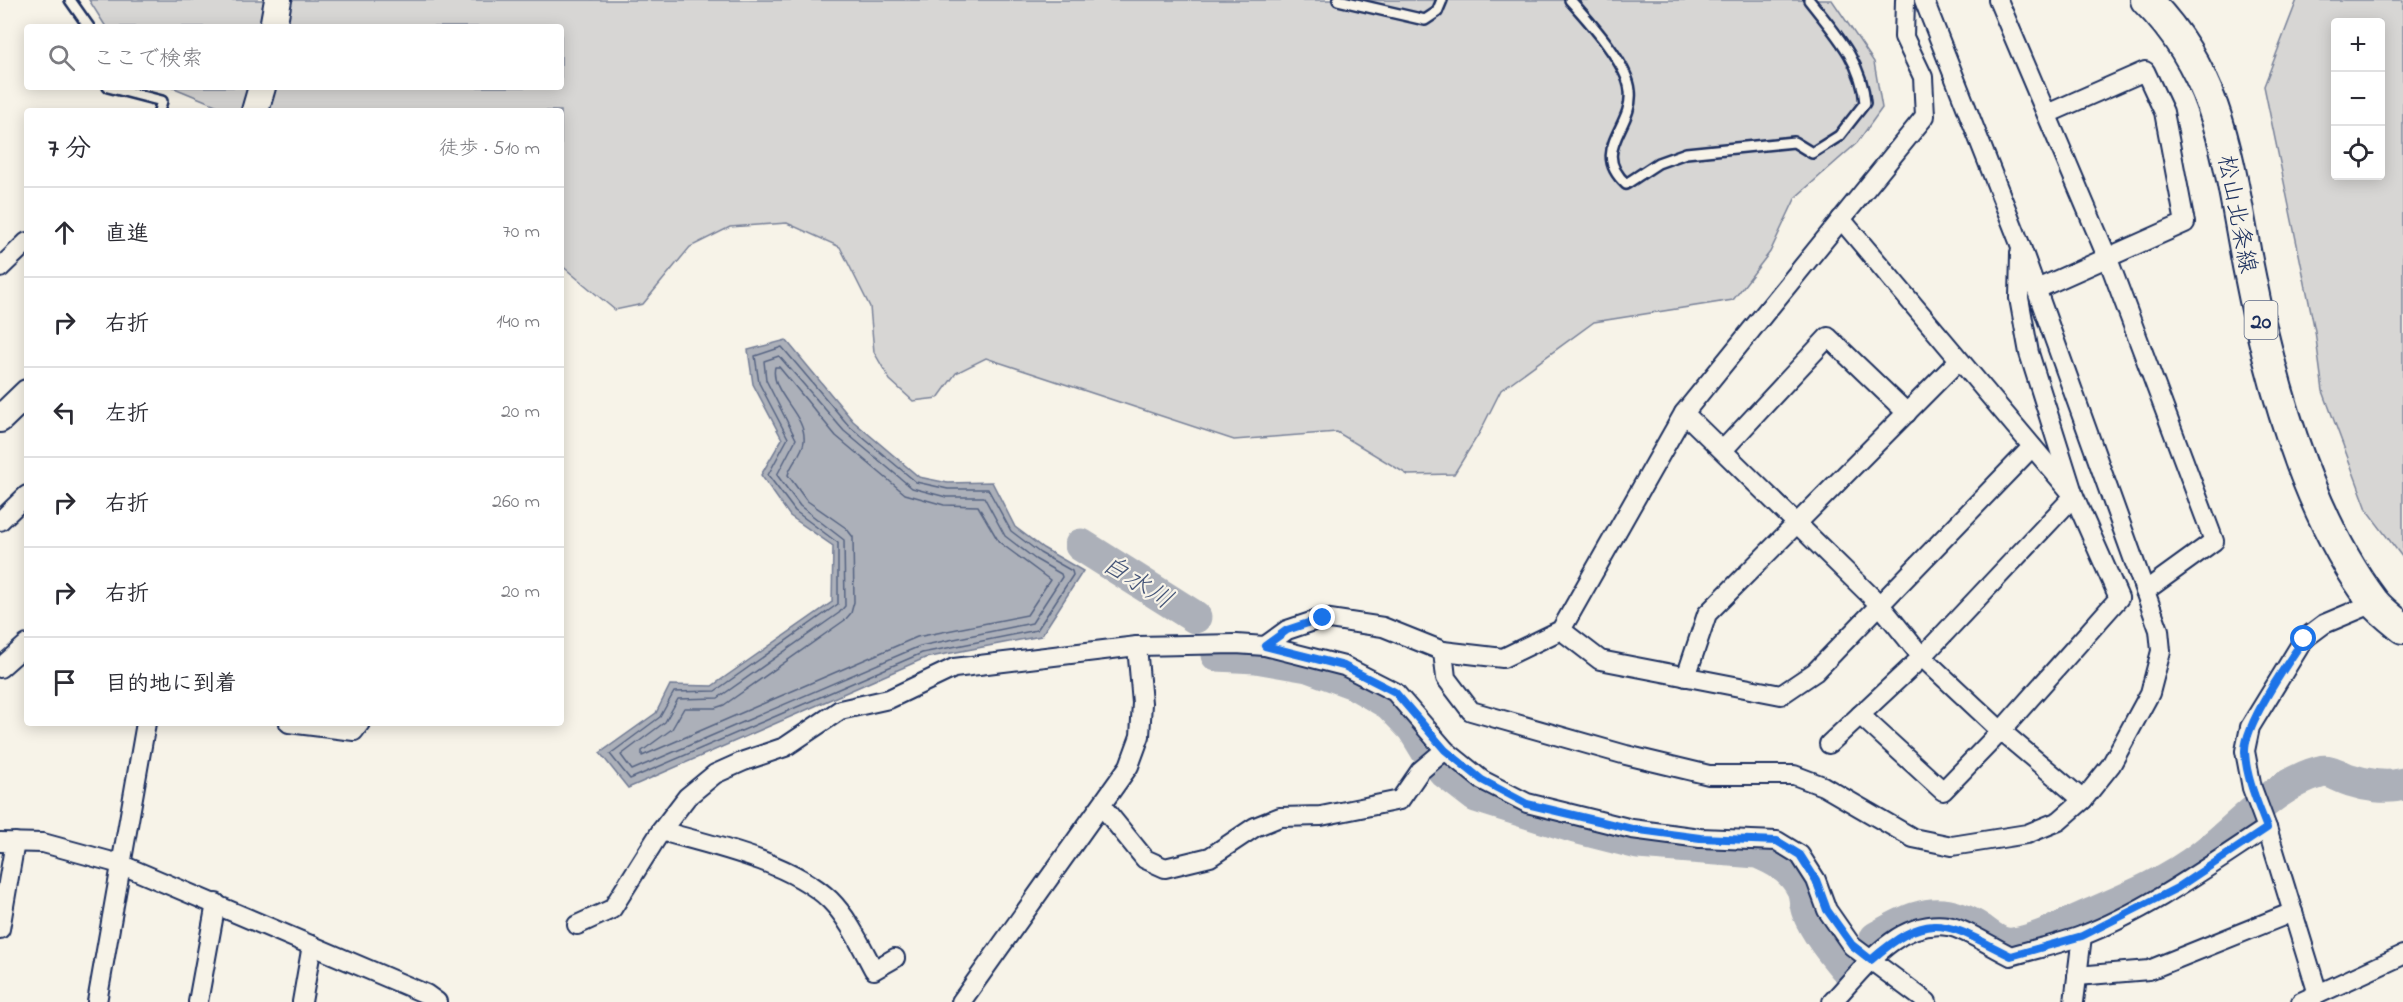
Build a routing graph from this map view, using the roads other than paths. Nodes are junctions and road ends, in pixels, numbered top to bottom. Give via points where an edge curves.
1 (70, 0) edge
2 (278, 0) edge
3 (1338, 0) edge
4 (1442, 0) edge
5 (1570, 0) edge
6 (1809, 0) edge
7 (1905, 0) edge
8 (1924, 0) edge
9 (1998, 0) edge
10 (2146, 0) edge
11 (87, 24) edge
12 (274, 24) edge
13 (120, 90) edge
14 (261, 90) edge
15 (160, 108) edge
16 (256, 108) edge
17 (2047, 114) junction
18 (1841, 219) junction
19 (2020, 244) junction
20 (24, 245) edge
21 (2108, 259) junction
22 (0, 268) edge
23 (2037, 289) junction
24 (1959, 360) junction
25 (24, 396) edge
26 (1684, 412) junction
27 (1907, 413) junction
28 (0, 419) edge
29 (2032, 447) junction
30 (1723, 450) junction
31 (2074, 496) junction
32 (24, 498) edge
33 (0, 521) edge
34 (1797, 524) junction
35 (2145, 591) junction
36 (2374, 603) junction
37 (1880, 605) junction
38 (2403, 628) edge
39 (1562, 630) junction
40 (1137, 646) junction
41 (1265, 646) junction
42 (24, 647) edge
43 (1443, 651) junction
44 (1922, 657) junction
45 (0, 668) edge
46 (1686, 676) junction
47 (1860, 715) junction
48 (145, 726) edge
49 (313, 726) edge
50 (358, 726) edge
51 (2001, 731) junction
52 (1829, 744) dead end
53 (1445, 750) junction
54 (2083, 800) junction
55 (1102, 806) junction
56 (2267, 828) junction
57 (660, 831) junction
58 (8, 842) edge
59 (120, 864) junction
60 (216, 903) junction
61 (2293, 912) junction
62 (577, 925) dead end
63 (0, 929) edge
64 (2082, 936) junction
65 (312, 945) junction
66 (2403, 955) edge
67 (895, 958) dead end
68 (1871, 960) junction
69 (2077, 976) junction
70 (2318, 994) junction
71 (97, 1002) edge
72 (198, 1002) edge
73 (302, 1002) edge
74 (437, 1002) edge
75 (961, 1002) edge
76 (1832, 1002) edge
77 (1927, 1002) edge
78 (2074, 1002) edge
79 (2301, 1002) edge

1 - 11 lane
2 - 12 street
3 - 4 lane via 1425,20 1437,12
5 - 6 lane via 1628,80 1631,93 1610,157 1613,172 1626,184 1658,163 1686,153 1794,142 1812,153 1839,136 1865,104 1863,86 1846,48
7 - 18 street via 1904,37 1923,77 1925,116
8 - 19 street
9 - 17 street
10 - 36 main road, 松山北条線 / 20 via 2195,62 2209,94 2222,129 2273,372 2299,455 2342,555
13 - 15 lane via 162,101
14 - 16 street
17 - 21 street
17 - 21 street via 2145,71 2164,112 2185,223
18 - 24 street
18 - 26 street
19 - 23 street
19 - 31 street via 2019,298 2029,353
20 - 22 street
21 - 23 street
21 - 35 street via 2214,541
23 - 35 street
24 - 27 street
24 - 29 street
25 - 28 street
26 - 30 street
26 - 39 street
27 - 30 street via 1828,337
27 - 34 street
29 - 31 street
29 - 37 street
30 - 34 street
31 - 44 street
31 - 51 street via 2118,598
32 - 33 street
34 - 37 street
34 - 46 street via 1707,614
35 - 54 street via 2159,630 2161,651 2150,693 2111,765
36 - 38 main road, 松山北条線 / 20
36 - 56 street via 2324,624 2304,639 2250,728 2245,751 2252,788
37 - 44 street
37 - 46 street via 1815,672 1781,695
39 - 43 street via 1503,658
39 - 46 street via 1600,660
40 - 41 street
40 - 55 street via 1142,704 1140,736 1129,766
40 - 57 street via 954,668 889,699 840,710 785,747 715,774 687,797
41 - 43 street via 1287,630 1323,618 1383,627
41 - 53 street via 1344,666 1395,692
42 - 45 street
43 - 54 street via 1446,678 1471,711 1709,775 1794,775 1823,786 1913,838 1952,846 2018,836 2059,821
44 - 47 street
44 - 51 street
47 - 51 street via 1943,791
47 - 52 street
48 - 59 street
49 - 50 street via 354,731
51 - 54 street
53 - 55 street via 1420,771 1400,800 1322,816 1280,817 1255,827 1210,857 1165,868 1145,859
53 - 68 street via 1482,780 1527,804 1632,829 1700,838 1777,841 1800,855 1816,880 1827,910 1852,945
55 - 75 street
56 - 61 street
56 - 64 street via 2177,888
57 - 62 street via 612,909
57 - 67 street via 743,854 798,878 829,900 846,920 874,970
58 - 59 street via 43,843
58 - 63 street
59 - 60 street
59 - 71 street
60 - 65 street
60 - 72 street
61 - 69 street via 2149,970
61 - 70 street
64 - 68 street via 2011,956 1950,926 1922,926 1894,940
64 - 69 street
65 - 73 street
65 - 74 street
66 - 70 street
68 - 76 street
68 - 77 street
69 - 78 street
70 - 79 street

